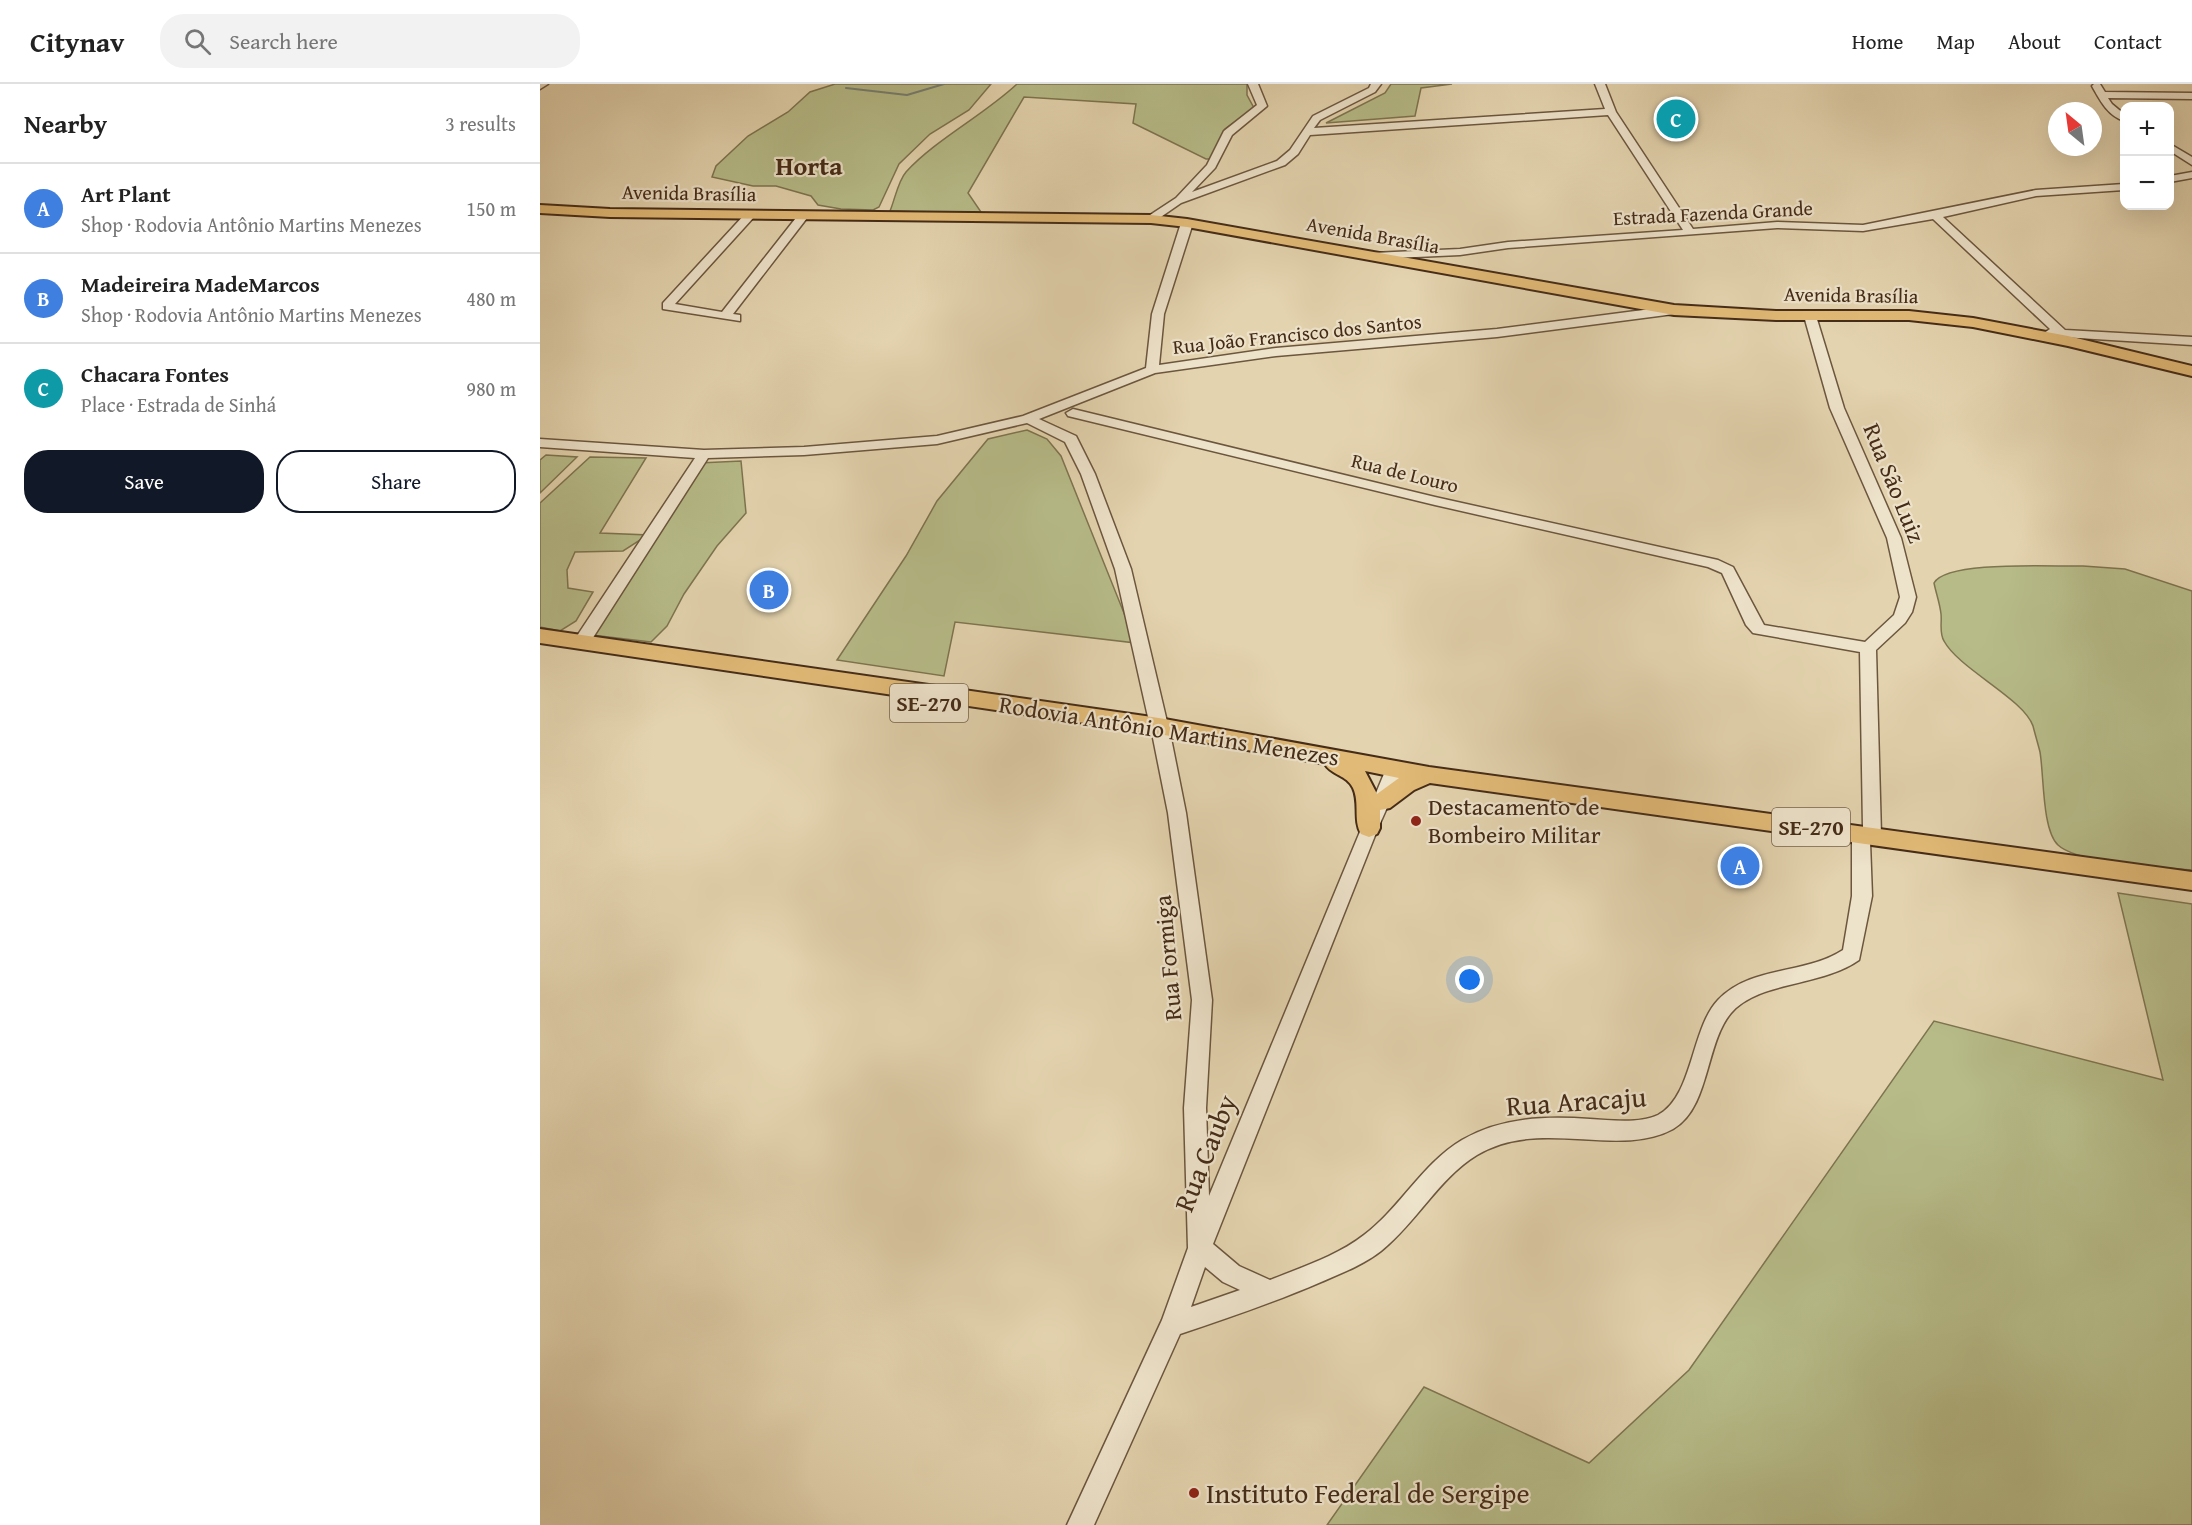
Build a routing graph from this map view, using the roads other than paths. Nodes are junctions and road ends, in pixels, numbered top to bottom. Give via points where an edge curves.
1 (1253, 84) edge
2 (1376, 84) edge
3 (1600, 84) edge
4 (2096, 84) edge
5 (2101, 95) junction
6 (2192, 96) edge
7 (1611, 112) junction
8 (2120, 115) edge
9 (1306, 132) junction
10 (2174, 150) edge
11 (2192, 162) edge
12 (2192, 175) edge
13 (2174, 178) edge
14 (2120, 187) edge
15 (1177, 201) junction
16 (540, 208) edge
17 (750, 215) junction
18 (1935, 215) junction
19 (803, 216) junction
20 (1151, 219) junction
21 (1187, 223) junction
22 (1690, 233) junction
23 (1372, 256) junction
24 (1674, 310) junction
25 (725, 316) junction
26 (1810, 316) junction
27 (738, 318) dead end
28 (2024, 332) junction
29 (2062, 334) junction
30 (2192, 341) edge
31 (1152, 370) junction
32 (2192, 371) edge
33 (1081, 399) junction
34 (1073, 413) junction
35 (1029, 419) junction
36 (1071, 439) junction
37 (540, 443) edge
38 (704, 454) junction
39 (540, 636) edge
40 (540, 642) edge
41 (581, 643) junction
42 (1868, 648) junction
43 (1161, 732) junction
44 (1335, 763) junction
45 (1370, 765) junction
46 (1395, 769) junction
47 (1429, 775) junction
48 (1382, 802) junction
49 (1369, 828) junction
50 (1866, 834) junction
51 (2192, 881) edge
52 (1200, 1248) junction
53 (1270, 1292) junction
54 (1172, 1325) junction
55 (1080, 1525) edge

1 - 15 street via 1262,106 1228,133 1211,165
2 - 9 street via 1372,90 1316,118
3 - 7 street
4 - 5 street
5 - 6 street
5 - 8 street
7 - 9 street
7 - 22 street
9 - 15 street via 1294,152 1281,163
10 - 11 street
12 - 13 street
14 - 18 street, Estrada Fazenda Grande via 2036,193
15 - 20 street
16 - 17 main road, Avenida Brasília
17 - 19 main road, Avenida Brasília
17 - 25 street via 667,306
18 - 22 street, Estrada Fazenda Grande via 1863,228 1785,225
18 - 29 street
19 - 20 main road, Avenida Brasília
19 - 25 street
20 - 21 main road, Avenida Brasília
21 - 23 main road, Avenida Brasília
21 - 31 street via 1158,314
22 - 23 street, Estrada Fazenda Grande
23 - 24 main road, Avenida Brasília
24 - 26 main road, Avenida Brasília
24 - 31 street, Rua João Francisco dos Santos via 1508,332 1276,352
25 - 27 street
26 - 28 main road, Avenida Brasília via 1942,318
26 - 42 street, Rua São Luiz via 1837,408 1894,538 1908,597 1905,614
28 - 29 street
28 - 32 main road, Avenida Brasília
29 - 30 street
31 - 33 street, Rua João Francisco dos Santos
33 - 34 street
33 - 35 street, Rua João Francisco dos Santos
34 - 36 street
34 - 42 street, Rua de Louro via 1435,501 1713,563 1728,570 1754,626 1765,632
35 - 36 street
35 - 38 street, Rua João Francisco dos Santos via 937,440 804,451
36 - 43 street, Rua Formiga via 1123,569
37 - 38 street, Rua João Francisco dos Santos
38 - 41 street
39 - 41 main road, Rodovia Antônio Martins Menezes / SE-270
40 - 43 main road, Rodovia Antônio Martins Menezes / SE-270 via 745,676
41 - 43 main road, Rodovia Antônio Martins Menezes / SE-270
42 - 50 street
43 - 44 main road, Rodovia Antônio Martins Menezes / SE-270
43 - 45 main road, Rodovia Antônio Martins Menezes / SE-270 via 1293,748
43 - 52 street, Rua Formiga via 1177,813 1201,993 1196,1102
44 - 45 main road, Rodovia Antônio Martins Menezes / SE-270
44 - 49 main road via 1356,776 1366,791
45 - 46 main road, Rodovia Antônio Martins Menezes / SE-270
46 - 47 main road, Rodovia Antônio Martins Menezes / SE-270
46 - 48 street, Rua Cauby
47 - 48 main road via 1406,784
47 - 50 main road, Rodovia Antônio Martins Menezes / SE-270
48 - 49 street, Rua Cauby
49 - 52 street, Rua Cauby
50 - 51 main road, Rodovia Antônio Martins Menezes / SE-270
50 - 53 street, Rua Aracaju via 1862,896 1852,954 1838,964 1772,980 1725,1005 1675,1117 1645,1128 1521,1128 1495,1134 1465,1149 1374,1242 1352,1257
52 - 53 street via 1231,1274
52 - 54 street, Rua Cauby
53 - 54 street, Rua Aracaju
54 - 55 street, Rua Cauby

